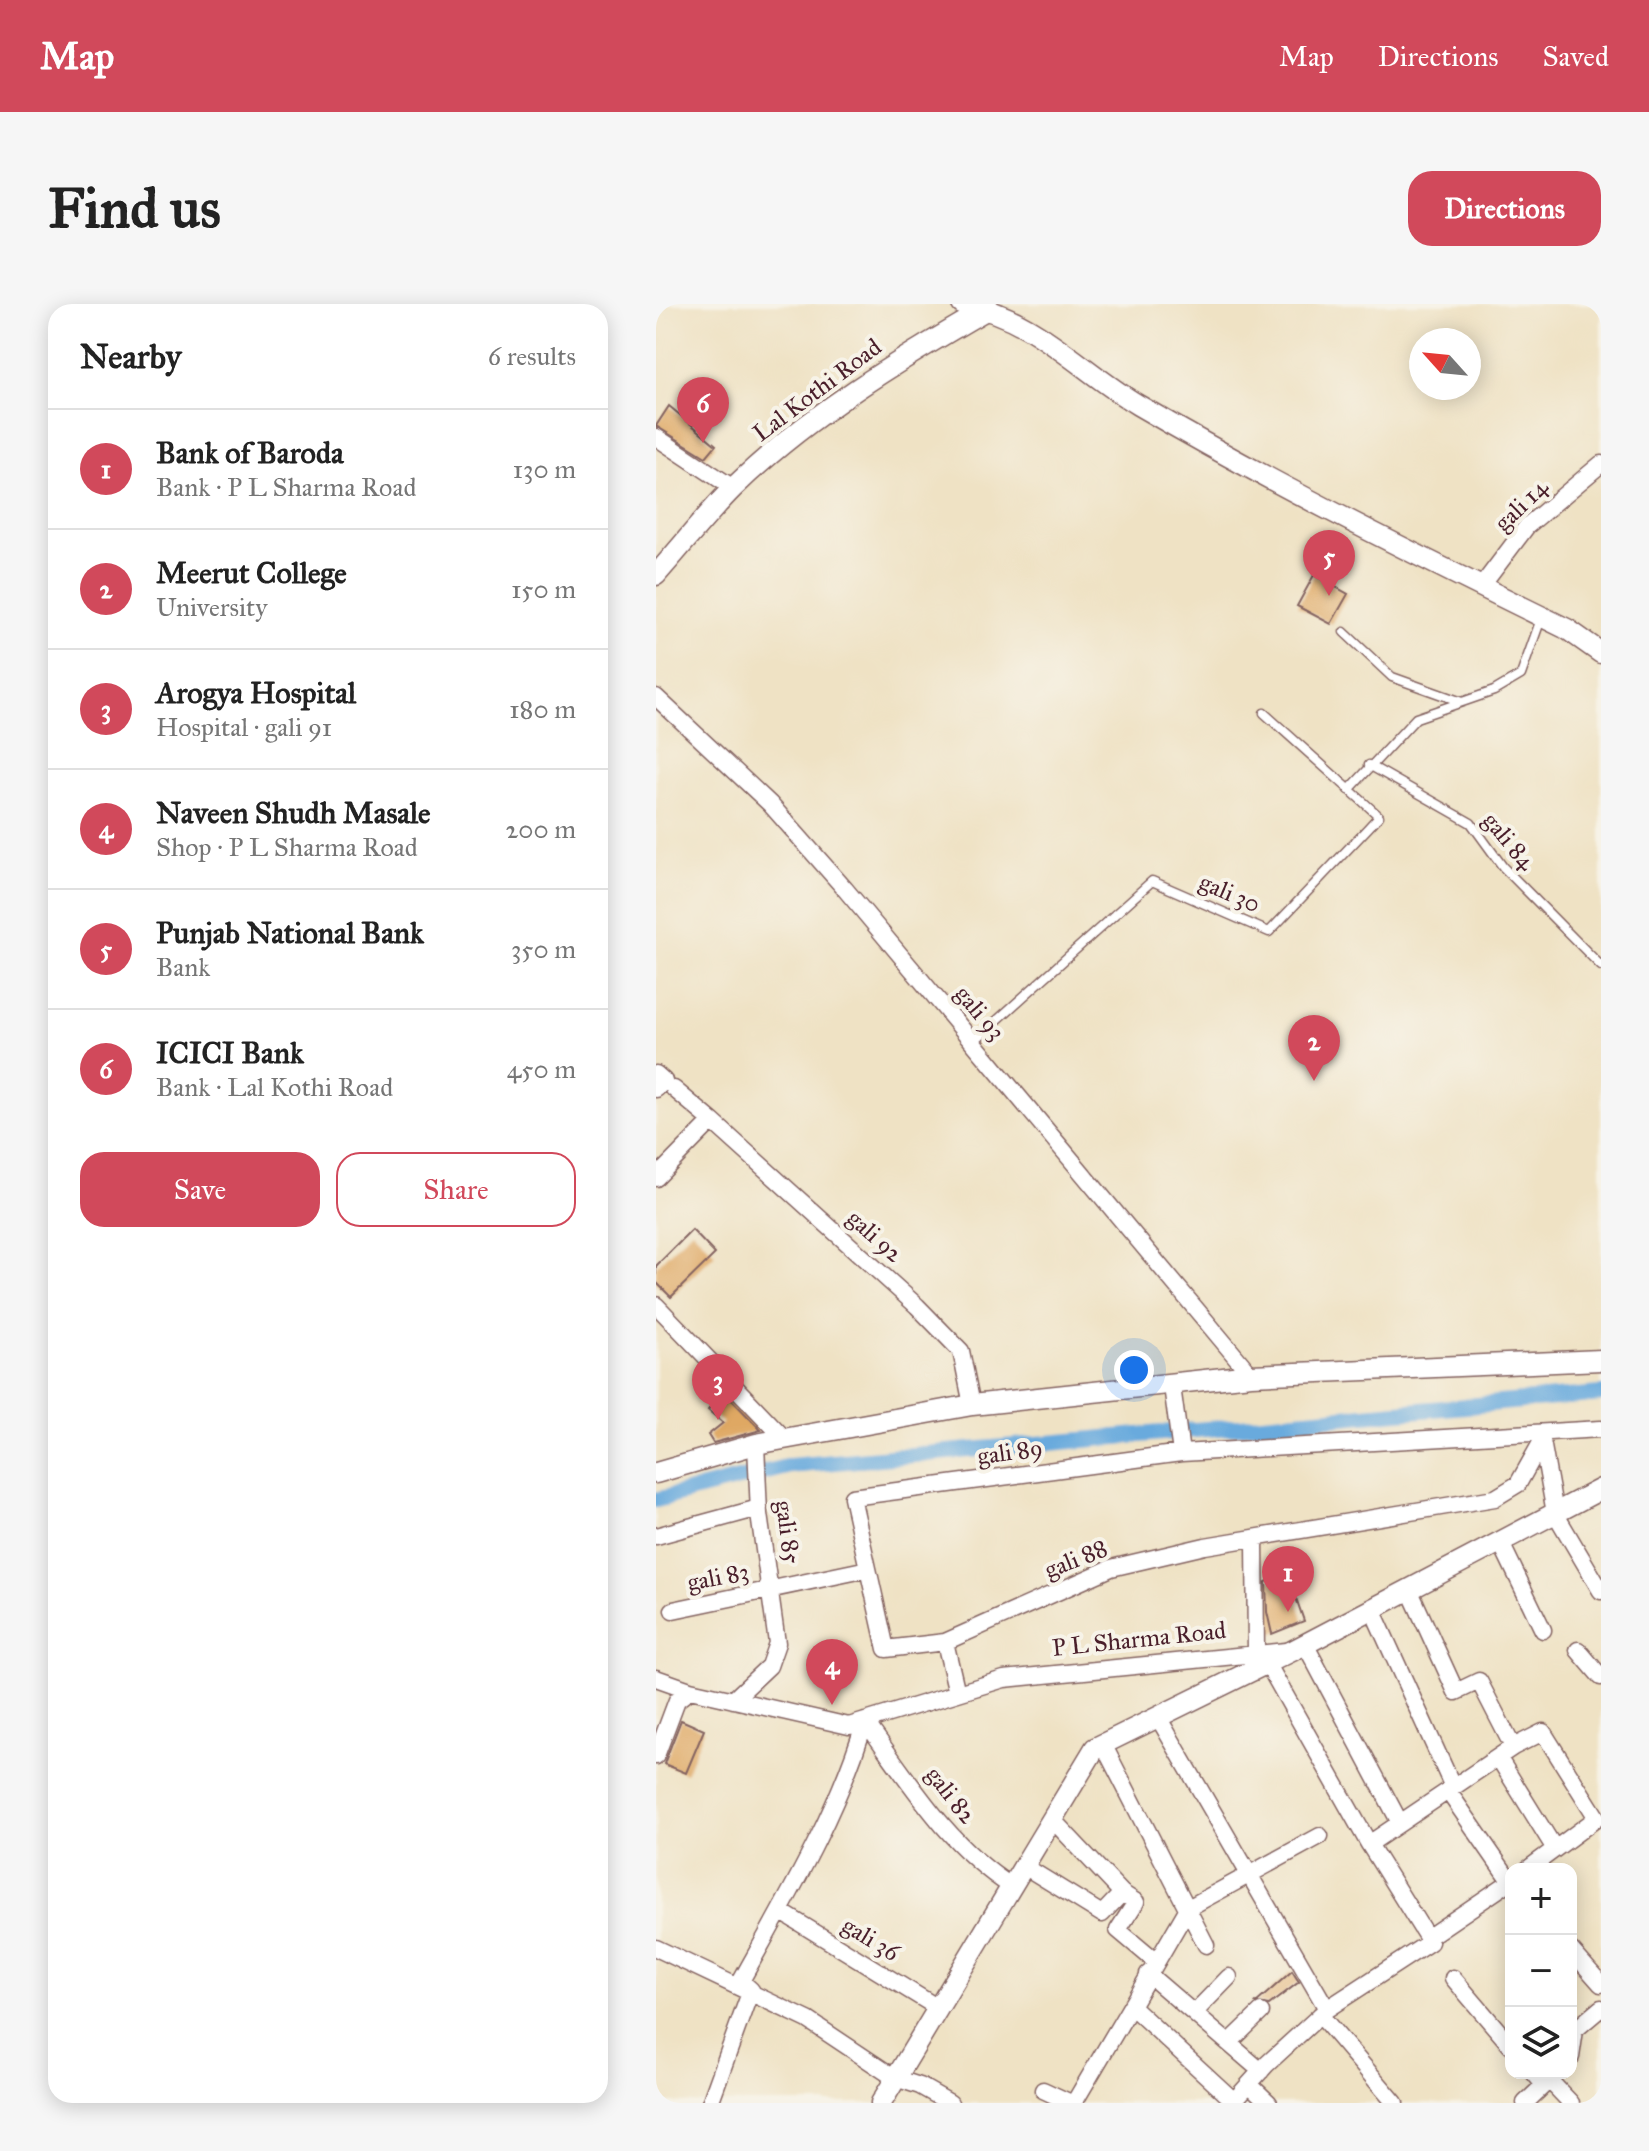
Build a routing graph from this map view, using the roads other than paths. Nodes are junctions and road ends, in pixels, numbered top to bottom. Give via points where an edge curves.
1 (962, 304) edge
2 (992, 306) edge
3 (656, 437) edge
4 (1601, 464) edge
5 (733, 488) junction
6 (656, 575) edge
7 (1481, 587) junction
8 (1542, 616) junction
9 (1567, 629) junction
10 (1344, 632) dead end
11 (1601, 634) edge
12 (1601, 653) edge
13 (656, 697) edge
14 (1463, 702) junction
15 (1264, 713) dead end
16 (1369, 765) junction
17 (1349, 790) junction
18 (1601, 966) edge
19 (973, 1042) junction
20 (662, 1084) edge
21 (712, 1121) junction
22 (656, 1178) edge
23 (656, 1305) edge
24 (1601, 1360) edge
25 (1251, 1375) junction
26 (1172, 1386) junction
27 (972, 1405) junction
28 (1601, 1429) edge
29 (785, 1439) junction
30 (756, 1447) junction
31 (1181, 1453) junction
32 (658, 1469) edge
33 (1601, 1489) edge
34 (759, 1508) junction
35 (1555, 1513) junction
36 (656, 1536) edge
37 (1255, 1539) junction
38 (1500, 1541) junction
39 (868, 1569) junction
40 (1409, 1589) junction
41 (772, 1591) junction
42 (1601, 1591) edge
43 (1372, 1609) junction
44 (673, 1610) dead end
45 (1543, 1630) dead end
46 (945, 1642) junction
47 (1298, 1647) junction
48 (1578, 1650) dead end
49 (1261, 1658) junction
50 (1601, 1677) edge
51 (656, 1678) edge
52 (690, 1690) junction
53 (957, 1693) junction
54 (733, 1700) junction
55 (1158, 1717) junction
56 (865, 1721) junction
57 (1103, 1744) junction
58 (1513, 1747) junction
59 (656, 1756) edge
60 (1498, 1757) junction
61 (1450, 1789) junction
62 (1599, 1816) edge
63 (1052, 1819) junction
64 (1399, 1821) junction
65 (1320, 1836) dead end
66 (1369, 1844) junction
67 (1555, 1849) junction
68 (1536, 1863) edge
69 (1024, 1866) junction
70 (1505, 1872) edge
71 (1249, 1874) junction
72 (1505, 1885) edge
73 (1011, 1886) junction
74 (1122, 1893) junction
75 (1188, 1908) junction
76 (780, 1911) junction
77 (1427, 1938) junction
78 (1206, 1945) dead end
79 (656, 1948) edge
80 (1577, 1957) edge
81 (1152, 1968) junction
82 (1229, 1977) dead end
83 (1453, 1978) dead end
84 (1601, 1984) edge
85 (751, 1990) junction
86 (1131, 2006) junction
87 (938, 2008) junction
88 (1601, 2008) edge
89 (1261, 2012) dead end
90 (1324, 2012) junction
91 (1194, 2013) junction
92 (1577, 2028) edge
93 (1505, 2039) edge
94 (1229, 2043) junction
95 (1261, 2071) junction
96 (895, 2078) junction
97 (1543, 2079) edge
98 (1547, 2079) edge
99 (1249, 2084) junction
100 (1043, 2090) dead end
101 (1233, 2102) edge
102 (710, 2103) edge
103 (881, 2103) edge
104 (950, 2103) edge
105 (1072, 2103) edge
106 (1269, 2103) edge
107 (1395, 2103) edge
108 (1525, 2103) edge
109 (1571, 2103) edge

1 - 2 street
2 - 5 street, Lal Kothi Road via 907,355 816,418
2 - 7 street via 1053,342 1134,402 1316,506
3 - 5 street
4 - 7 street, gali 14 via 1527,526
5 - 6 street, Lal Kothi Road
7 - 8 street
8 - 9 street
8 - 14 lane via 1521,675
9 - 11 street
9 - 12 street
10 - 14 lane via 1392,677
13 - 19 street, gali 93 via 770,804
14 - 16 lane via 1416,718
15 - 17 lane, gali 30
16 - 17 lane
16 - 18 lane, gali 84 via 1471,823 1503,867
17 - 19 lane, gali 30 via 1379,816 1269,932 1152,881
19 - 25 street, gali 93
20 - 21 street, gali 92
21 - 22 street
21 - 27 street, gali 92 via 961,1351
23 - 29 street
24 - 25 street
25 - 26 street
26 - 27 street
26 - 31 street
27 - 29 street
28 - 31 street
29 - 30 street
30 - 32 street
30 - 34 street, gali 85
31 - 39 street, gali 89 via 852,1497
33 - 35 street
34 - 36 street
34 - 41 street, gali 85
35 - 37 street, gali 88 via 1542,1441 1518,1484 1495,1498
35 - 38 street
35 - 42 street
37 - 46 street, gali 88 via 1111,1568
37 - 49 street
38 - 40 street
38 - 45 street
39 - 41 street, gali 83
39 - 46 street, gali 88 via 886,1649
40 - 43 street
40 - 58 street via 1456,1692 1479,1681
41 - 44 street, gali 83
41 - 54 street, gali 85 via 777,1643 769,1666
43 - 47 street
43 - 61 street
46 - 53 street
47 - 49 street
47 - 64 street
48 - 50 street
49 - 53 street, P L Sharma Road via 1004,1679
49 - 55 street
49 - 66 street
51 - 52 street, P L Sharma Road
52 - 54 street, P L Sharma Road
52 - 59 street via 677,1700
53 - 56 street, P L Sharma Road
54 - 56 street, P L Sharma Road via 849,1726
55 - 57 street
55 - 71 street
56 - 73 street, gali 82 via 938,1821 978,1866
56 - 76 street via 853,1761
57 - 63 street via 1095,1748
57 - 75 street
58 - 60 street
58 - 62 street via 1543,1732
60 - 61 street
60 - 67 street
61 - 64 street
61 - 70 street
62 - 67 street
63 - 69 street
63 - 74 street
64 - 66 street
65 - 71 street
66 - 77 street
67 - 68 street
69 - 73 street
69 - 74 street via 1102,1914
71 - 75 street
71 - 90 street
72 - 77 street
73 - 87 street
74 - 81 street via 1136,1902 1118,1930
75 - 78 street
75 - 81 street
76 - 85 street via 741,1981
76 - 87 street, gali 36
77 - 90 street via 1430,1942
79 - 85 street
80 - 84 street
81 - 86 street
81 - 91 street
82 - 91 street
83 - 93 street
85 - 96 street via 808,2020
85 - 102 street
86 - 101 street
86 - 105 street
87 - 96 street
88 - 92 street
89 - 94 street
90 - 95 street
90 - 107 street
91 - 94 street
94 - 95 street
95 - 99 street
96 - 103 street
96 - 104 street
97 - 108 street
98 - 109 street
99 - 101 street
99 - 106 street
100 - 105 street

